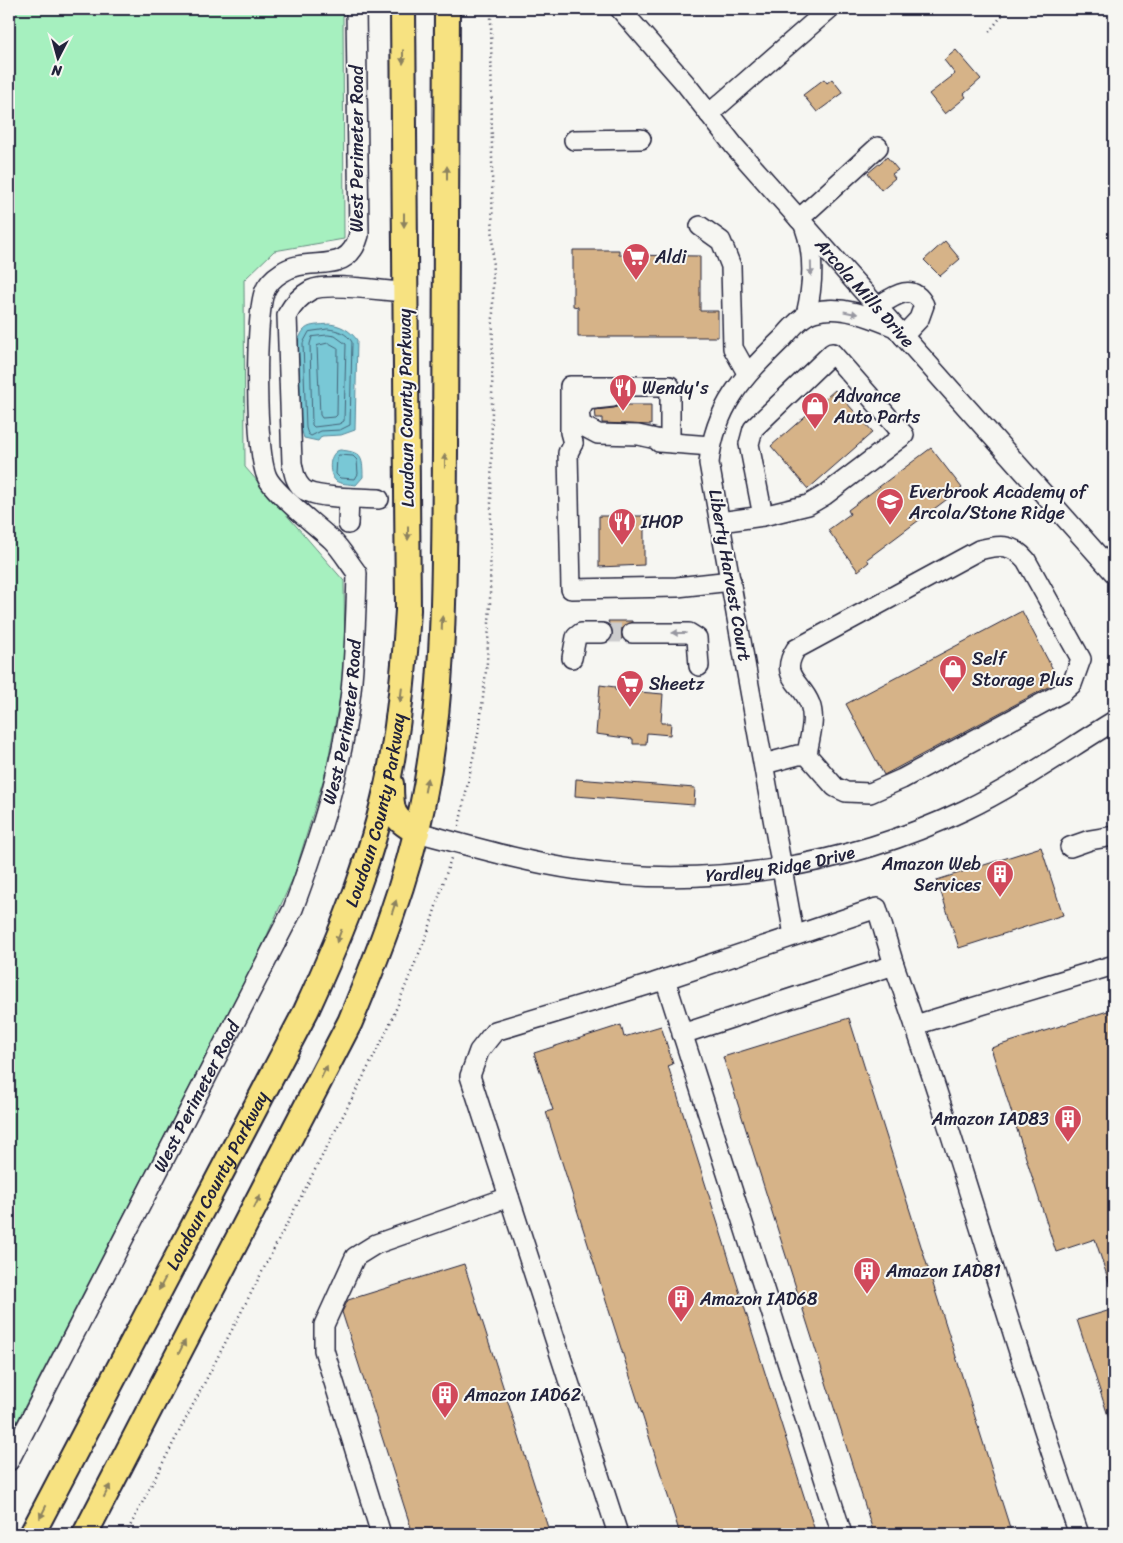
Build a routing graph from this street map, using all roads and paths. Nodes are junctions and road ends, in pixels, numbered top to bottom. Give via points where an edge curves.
1 (356, 9) edge
2 (402, 9) edge
3 (447, 9) edge
4 (620, 9) edge
5 (829, 9) edge
6 (1007, 9) edge
7 (989, 32) dead end
8 (710, 114) junction
9 (641, 139) dead end
10 (574, 140) dead end
11 (878, 147) dead end
12 (801, 221) junction
13 (700, 226) dead end
14 (404, 292) junction
15 (877, 307) junction
16 (806, 315) junction
17 (899, 332) junction
18 (747, 373) junction
19 (670, 397) junction
20 (670, 442) junction
21 (573, 443) junction
22 (711, 446) junction
23 (349, 498) junction
24 (378, 499) dead end
25 (763, 516) junction
26 (720, 522) junction
27 (348, 524) dead end
28 (1114, 572) edge
29 (731, 581) junction
30 (632, 632) tunnel mouth
31 (602, 633) tunnel mouth
32 (572, 658) dead end
33 (698, 666) dead end
34 (1114, 720) edge
35 (807, 755) junction
36 (391, 762) junction
37 (764, 764) junction
38 (417, 832) junction
39 (1114, 836) edge
40 (1070, 847) dead end
41 (783, 867) junction
42 (794, 935) junction
43 (894, 965) junction
44 (1114, 965) edge
45 (665, 979) junction
46 (915, 1025) junction
47 (682, 1034) junction
48 (509, 1197) junction
49 (9, 1461) edge
50 (32, 1534) edge
51 (85, 1534) edge
52 (381, 1534) edge
53 (618, 1534) edge
54 (842, 1534) edge
55 (1079, 1534) edge

1 - 49 street, West Perimeter Road via 357,240 348,256 333,263 283,271 270,281 264,292 260,315 258,372 261,458 267,478 334,542 358,573 351,693 336,772 316,847 293,909
2 -> 14 main road, Loudoun County Parkway
38 -> 3 main road via 438,702 444,574
4 - 8 street, Arcola Mills Drive
5 - 8 street
6 - 7 path
8 - 12 street, Arcola Mills Drive
9 - 10 street
11 - 12 street
12 - 15 street, Arcola Mills Drive
12 -> 16 street via 812,267
13 - 18 street via 721,240 731,266 733,348
14 - 23 street via 328,286 300,296 288,315 292,463 296,479 303,490
14 -> 36 main road, Loudoun County Parkway via 408,610 406,652
15 - 17 street, Arcola Mills Drive
15 - 17 street via 896,295 912,292 919,296 924,305 919,319
16 -> 17 street via 831,310 865,316
16 - 18 street, Liberty Harvest Court
17 - 28 street, Arcola Mills Drive
18 - 22 street, Liberty Harvest Court via 721,414
19 - 20 street
19 - 20 street via 592,398 582,404 579,418 585,429 598,434 638,435
19 - 21 street via 670,386 570,386
20 - 21 street
20 - 22 street
21 - 29 street via 568,453 571,588 677,587
22 - 26 street, Liberty Harvest Court via 709,463
23 - 24 street
23 - 27 street
25 - 25 street via 808,505 904,434 832,354 753,429 750,436
25 - 26 street
26 - 29 street, Liberty Harvest Court
29 - 37 street, Liberty Harvest Court
33 -> 30 street via 697,638 689,633
31 - 32 street via 581,633 576,637
34 - 41 street, Yardley Ridge Drive via 1002,790 949,817 852,852
35 - 35 street via 835,787 846,792 870,793 911,775 1068,688 1077,673 1080,659 1019,551 999,545 979,550 796,649 790,658 789,669 810,703 813,718
35 - 37 street
36 - 38 main road via 391,806 401,823
36 -> 50 main road, Loudoun County Parkway via 360,879 306,1011
37 - 41 street, Liberty Harvest Court
38 - 41 street, Yardley Ridge Drive via 546,865 611,874 686,876
51 -> 38 main road via 350,1022 381,946
39 - 40 street
41 - 42 street, Liberty Harvest Court
42 - 43 street via 877,908
42 - 45 street
43 - 46 street
43 - 47 street
44 - 46 street
45 - 47 street
45 - 48 street via 495,1031 479,1051 470,1076
46 - 55 street
47 - 54 street
48 - 52 street via 376,1244 354,1257 324,1325 324,1350
48 - 53 street

